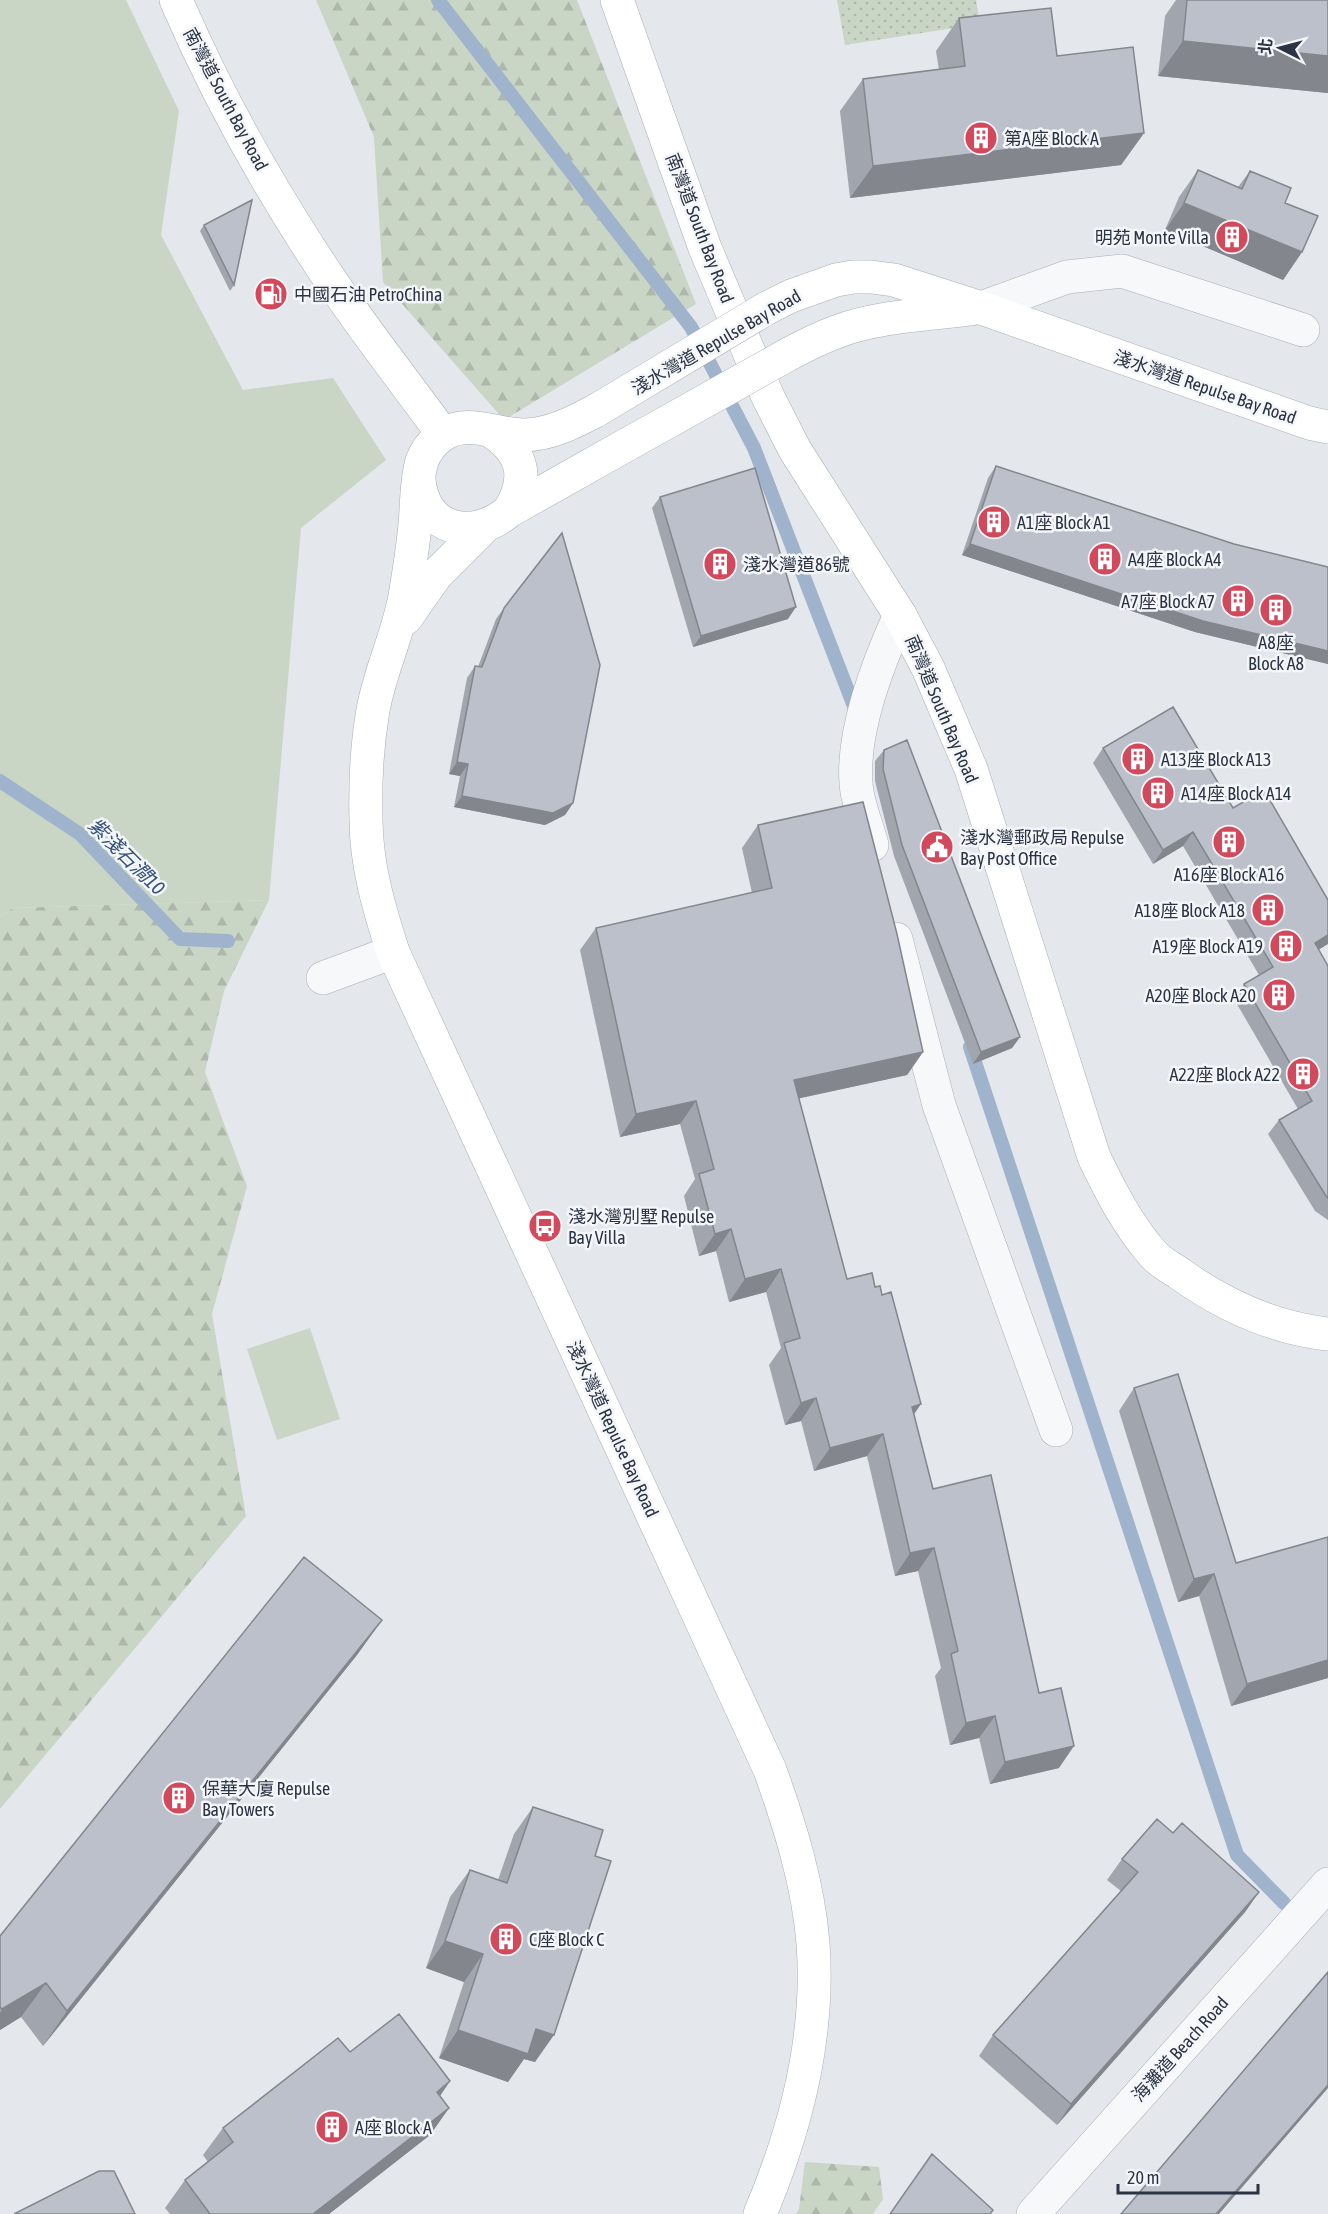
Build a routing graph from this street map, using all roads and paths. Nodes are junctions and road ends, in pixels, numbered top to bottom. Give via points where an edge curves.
1 (176, 0) edge
2 (617, 0) edge
3 (981, 308) junction
4 (1303, 330) dead end
5 (1328, 428) edge
6 (489, 430) junction
7 (443, 434) junction
8 (419, 475) junction
9 (496, 520) junction
10 (900, 615) junction
11 (390, 649) junction
12 (879, 875) edge
13 (888, 910) edge
14 (393, 952) junction
15 (323, 978) dead end
16 (1328, 1334) edge
17 (1056, 1430) dead end
18 (1328, 1884) edge
19 (760, 2214) edge
20 (1033, 2214) edge

1 - 7 main road, 南灣道 South Bay Road via 198,52 309,249
2 - 10 main road, 南灣道 South Bay Road via 705,248 768,397 795,450
3 - 4 street via 1067,277 1122,271
3 - 5 main road, 淺水灣道 Repulse Bay Road
3 - 6 main road, 淺水灣道 Repulse Bay Road, bridge via 894,280 853,277 815,286 767,308 576,422 524,435
3 - 9 main road, 淺水灣道 Repulse Bay Road, bridge via 875,321 814,341
6 - 7 main road, 淺水灣道 Repulse Bay Road via 458,428
6 - 9 main road, 淺水灣道 Repulse Bay Road via 508,444 520,465 522,482 518,497
7 - 8 main road, 淺水灣道 Repulse Bay Road via 430,445
8 - 9 main road via 420,491 437,518 467,530
8 - 11 main road, 淺水灣道 Repulse Bay Road via 411,562
9 - 11 main road, 淺水灣道 Repulse Bay Road via 436,575
10 - 12 street via 882,653 868,698 855,783
10 - 16 main road, 南灣道 South Bay Road via 928,668 971,769 1094,1157 1120,1209 1156,1257 1204,1291 1241,1312 1299,1331
11 - 14 main road, 淺水灣道 Repulse Bay Road via 373,710 366,820 376,899
13 - 17 street via 939,1105
14 - 15 street
14 - 19 main road, 淺水灣道 Repulse Bay Road via 770,1770 793,1840 813,1942 812,2018 799,2097
18 - 20 street, 海灘道 Beach Road

